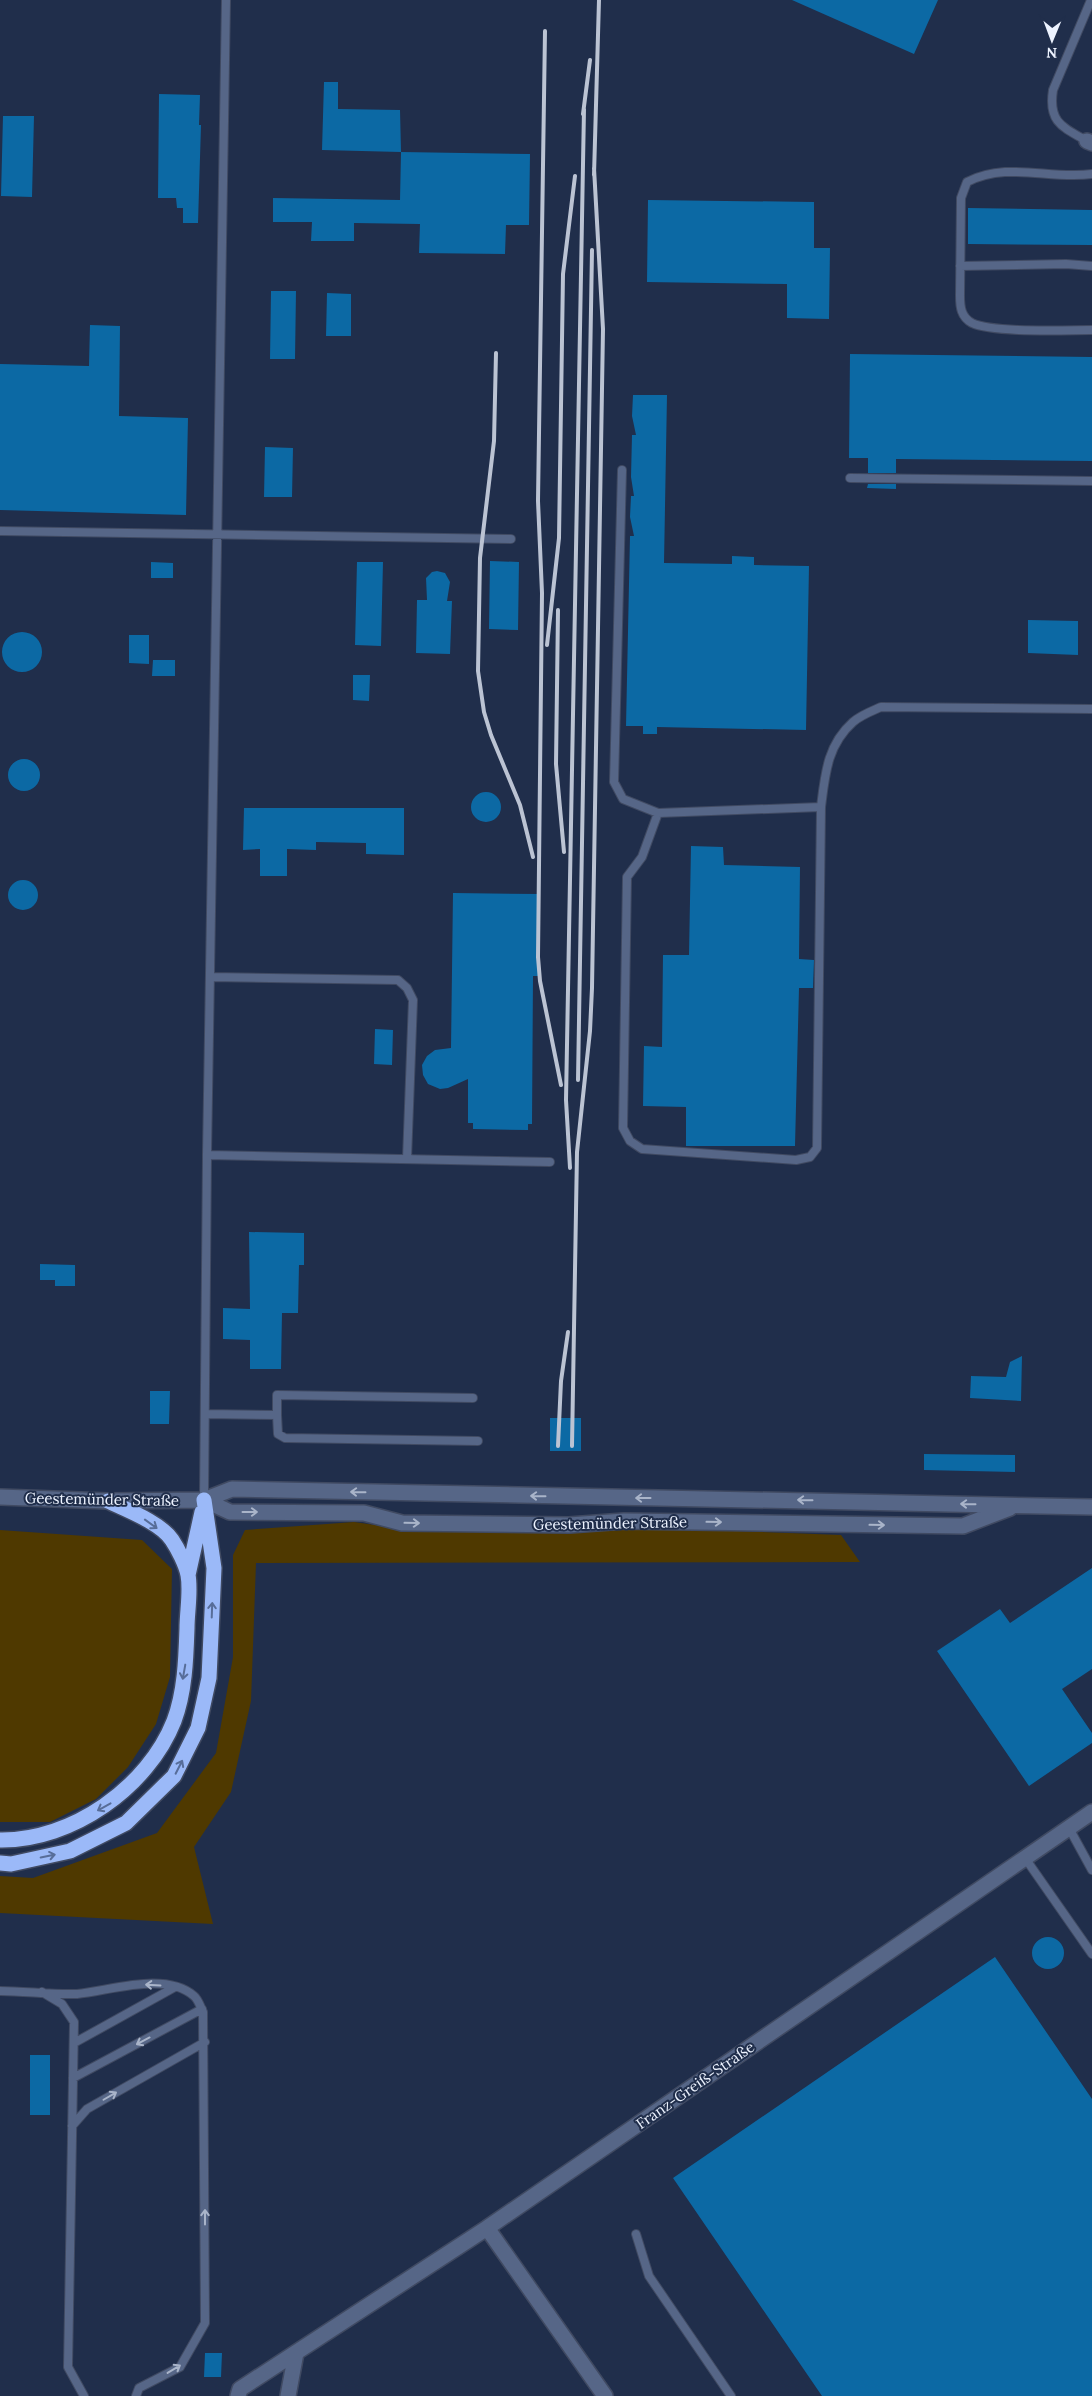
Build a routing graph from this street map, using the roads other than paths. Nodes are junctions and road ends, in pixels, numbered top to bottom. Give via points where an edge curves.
1 (226, 0) edge
2 (1091, 0) edge
3 (1089, 142) edge
4 (1092, 174) edge
5 (960, 266) junction
6 (1092, 266) edge
7 (1092, 330) edge
8 (622, 470) dead end
9 (850, 478) dead end
10 (1092, 481) edge
11 (0, 531) edge
12 (218, 534) junction
13 (511, 538) dead end
14 (1092, 709) edge
15 (821, 807) junction
16 (658, 813) junction
17 (210, 977) junction
18 (207, 1155) junction
19 (407, 1159) junction
20 (550, 1162) dead end
21 (473, 1398) dead end
22 (204, 1414) junction
23 (278, 1416) junction
24 (478, 1441) dead end
25 (0, 1497) edge
26 (204, 1500) junction
27 (108, 1501) junction
28 (1016, 1506) junction
29 (1092, 1507) edge
30 (188, 1575) junction
31 (1092, 1812) edge
32 (1069, 1828) junction
33 (0, 1840) edge
34 (1025, 1858) junction
35 (0, 1863) edge
36 (1092, 1870) edge
37 (1092, 1954) edge
38 (175, 1987) junction
39 (0, 1991) edge
40 (41, 1992) junction
41 (202, 2009) junction
42 (205, 2042) junction
43 (74, 2043) junction
44 (73, 2078) junction
45 (72, 2126) junction
46 (487, 2228) junction
47 (636, 2234) dead end
48 (296, 2353) junction
49 (236, 2394) edge
50 (84, 2396) edge
51 (136, 2396) edge
52 (288, 2396) edge
53 (605, 2396) edge
54 (731, 2396) edge

1 - 12 lane
2 - 3 lane via 1051,102 1056,121
4 - 5 lane via 1077,176 1015,171 982,174 967,182 961,198
5 - 6 lane
5 - 7 lane via 961,311 970,322 987,328
8 - 16 lane via 614,782 623,799
9 - 10 lane
11 - 12 lane
12 - 13 lane
12 - 17 lane
14 - 15 lane via 881,707 854,721 838,739 827,762
15 - 16 lane
15 - 16 lane via 817,1148 810,1157 796,1160 642,1149 630,1141 623,1128 627,877 642,857
17 - 18 lane
17 - 19 lane via 398,980 407,988 413,1000
18 - 19 lane
18 - 22 lane
19 - 20 lane
21 - 23 lane via 277,1395
22 - 23 lane
22 - 26 lane
23 - 24 lane via 278,1434 285,1438
25 - 27 street, Geestemünder Straße
26 - 27 street, Geestemünder Straße
28 -> 26 street, Geestemünder Straße via 232,1489
26 -> 28 street, Geestemünder Straße via 230,1512 364,1513 402,1522 569,1525 624,1521 963,1526
26 - 30 highway
35 -> 26 highway via 11,1864 70,1851 126,1823 174,1776 198,1728 209,1678 214,1568
27 -> 30 highway via 146,1520 172,1539
28 - 29 street, Geestemünder Straße
30 -> 33 highway via 186,1667 174,1720 152,1763 110,1804 61,1829
31 - 32 street, Franz-Greiß-Straße
32 - 34 street, Franz-Greiß-Straße
32 - 36 lane
34 - 37 lane
34 - 46 street, Franz-Greiß-Straße
38 -> 40 lane via 136,1984 76,1994
38 - 41 lane via 194,1996
38 - 43 lane
39 - 40 lane
40 - 43 lane via 62,2004 74,2022
41 - 42 lane
41 -> 44 lane
45 -> 42 lane via 86,2109
51 -> 42 lane via 139,2388 180,2366 205,2323
43 - 44 lane
44 - 45 lane
45 - 50 lane via 68,2367
46 - 48 street, Franz-Greiß-Straße
46 - 53 street
47 - 54 lane via 649,2276
48 - 49 street, Franz-Greiß-Straße
48 - 52 street

